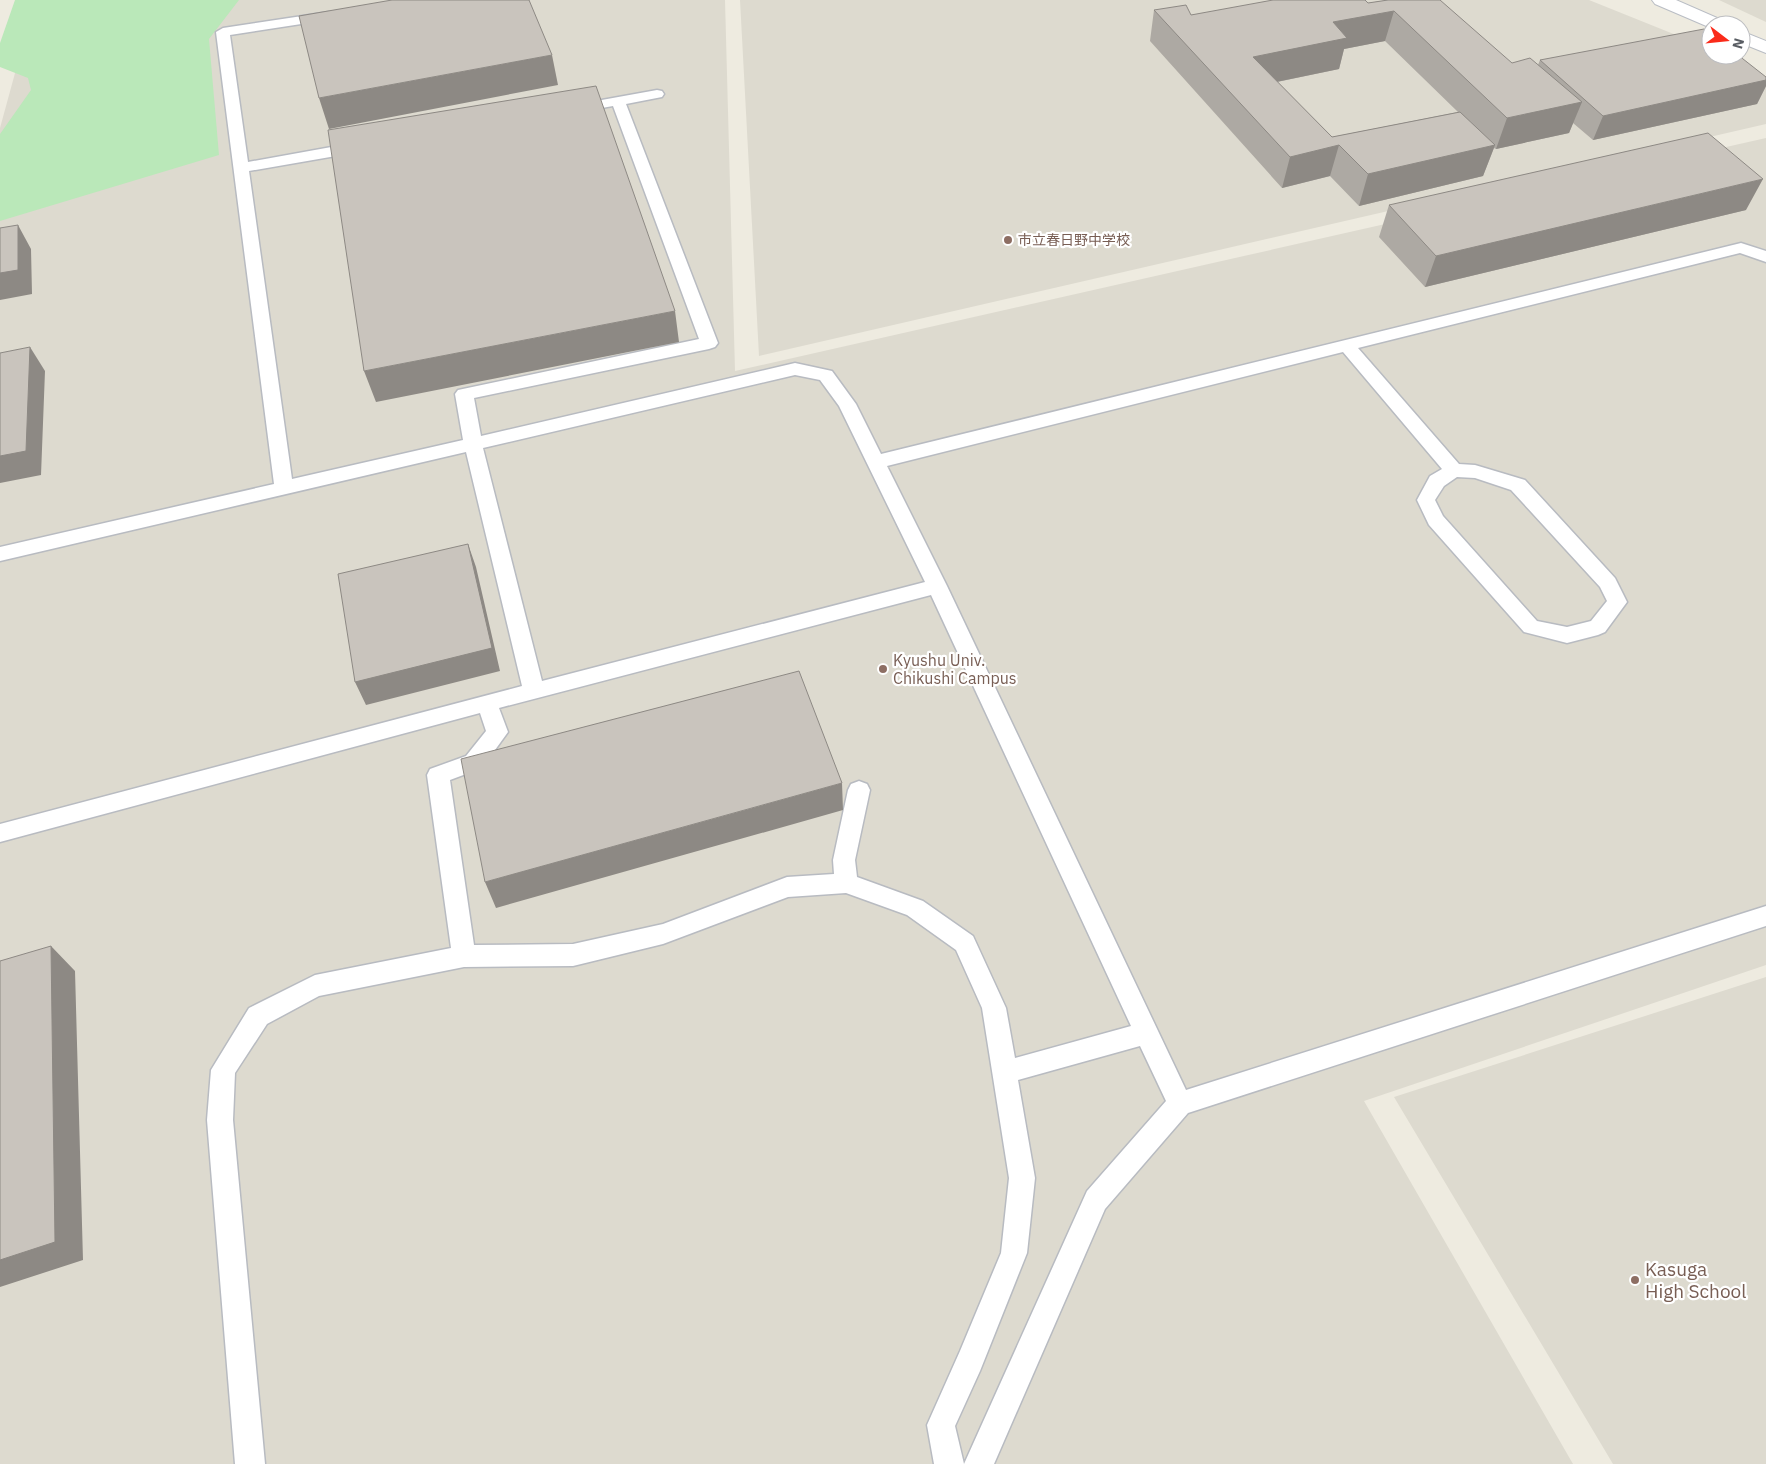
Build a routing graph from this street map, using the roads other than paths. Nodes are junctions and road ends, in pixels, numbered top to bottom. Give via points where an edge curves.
1 (1661, 0) edge
2 (341, 14) edge
3 (1701, 18) edge
4 (1751, 41) edge
5 (1766, 48) edge
6 (657, 94) dead end
7 (618, 101) junction
8 (560, 111) edge
9 (376, 144) edge
10 (241, 168) junction
11 (1766, 257) edge
12 (1347, 346) junction
13 (474, 444) junction
14 (875, 462) junction
15 (1454, 470) junction
16 (284, 488) junction
17 (0, 554) edge
18 (937, 586) junction
19 (534, 691) junction
20 (487, 703) junction
21 (859, 790) dead end
22 (0, 833) edge
23 (846, 884) junction
24 (1766, 916) edge
25 (464, 956) junction
26 (1147, 1033) junction
27 (1005, 1072) junction
28 (1180, 1104) junction
29 (250, 1464) edge
30 (949, 1464) edge
31 (979, 1464) edge

1 - 3 main road
2 - 10 lane via 223,32
4 - 5 main road
6 - 7 lane
7 - 8 lane
7 - 13 lane via 708,343 464,394
9 - 10 lane
10 - 16 lane
11 - 12 lane via 1741,248
12 - 14 lane
12 - 15 lane
13 - 14 lane via 795,369 826,376 847,404
13 - 16 lane
13 - 19 lane
14 - 18 lane
15 - 15 lane via 1437,481 1426,500 1436,520 1531,627 1567,636 1598,627 1617,602 1608,583 1525,492 1494,477
16 - 17 lane
18 - 19 lane
18 - 26 lane
19 - 20 lane
20 - 22 lane
20 - 25 lane via 497,732 474,762 438,775
21 - 23 lane via 844,860
23 - 25 lane via 787,887 663,934 573,955
23 - 27 lane via 915,908 965,943 994,1008
24 - 28 lane
25 - 29 lane via 315,986 258,1016 223,1070 220,1120
26 - 27 lane
26 - 28 lane
27 - 30 lane via 1022,1178 1014,1253 941,1425
28 - 31 lane via 1096,1200

